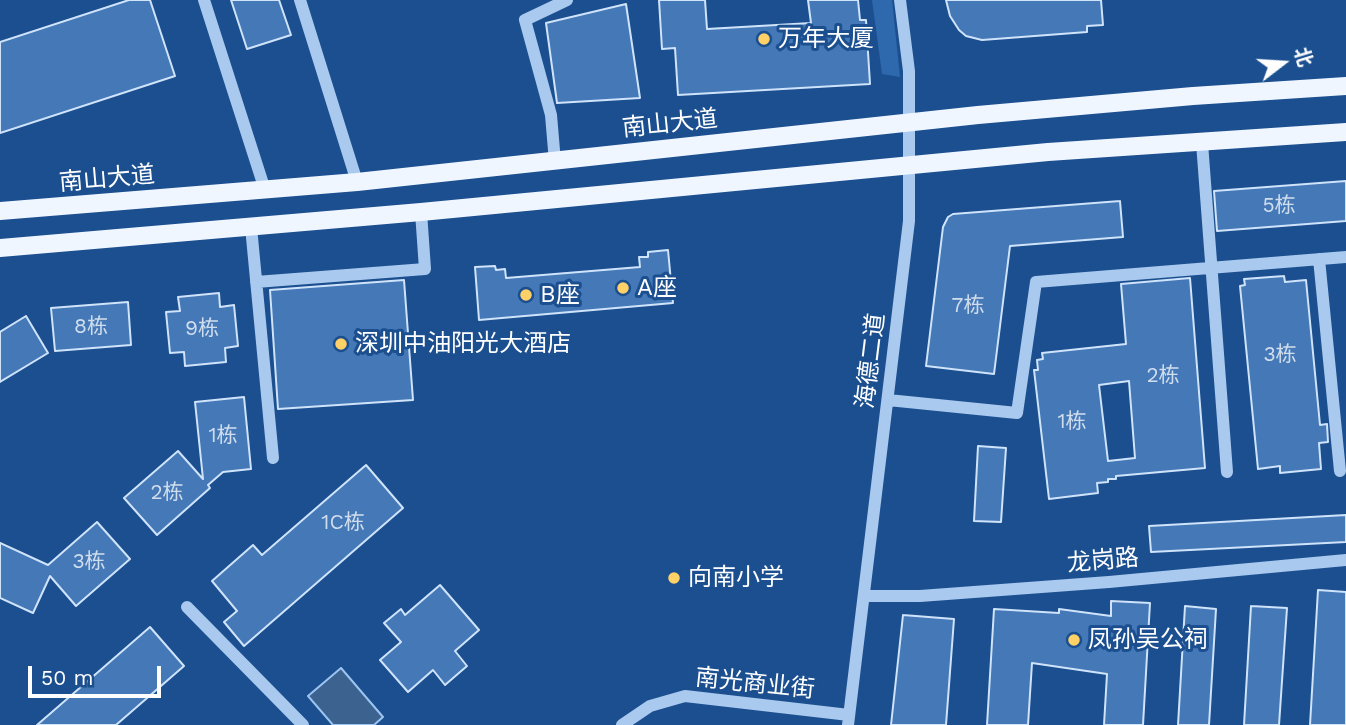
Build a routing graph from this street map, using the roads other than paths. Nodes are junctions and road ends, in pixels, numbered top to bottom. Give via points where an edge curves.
1 (204, 0) edge
2 (300, 0) edge
3 (567, 0) edge
4 (901, 0) edge
5 (1346, 86) edge
6 (909, 122) junction
7 (1346, 132) edge
8 (1202, 143) junction
9 (555, 162) junction
10 (909, 166) junction
11 (357, 182) junction
12 (265, 190) junction
13 (0, 211) edge
14 (421, 212) junction
15 (251, 227) junction
16 (50, 244) junction
17 (0, 248) edge
18 (0, 256) edge
19 (1346, 257) edge
20 (1319, 259) junction
21 (1210, 268) junction
22 (256, 282) junction
23 (888, 400) junction
24 (274, 458) dead end
25 (1340, 471) dead end
26 (1227, 472) dead end
27 (1346, 560) edge
28 (864, 596) junction
29 (187, 607) dead end
30 (849, 720) edge
31 (303, 725) edge
32 (622, 725) edge

1 - 12 street
2 - 11 street
3 - 9 street via 525,20 551,116
4 - 6 street, 海德二道
5 - 6 main road, 南山大道
6 - 9 main road, 南山大道
6 - 10 street, 海德二道
7 - 8 main road
8 - 10 main road
8 - 21 street
9 - 11 main road, 南山大道
10 - 14 main road
10 - 23 street, 海德二道 via 909,221
11 - 12 main road, 南山大道
12 - 13 main road, 南山大道
14 - 15 main road
14 - 22 street via 425,269
15 - 16 main road
15 - 22 street
16 - 17 main road
16 - 18 main road
19 - 20 street
20 - 21 street
20 - 25 street
21 - 23 street via 1036,282 1017,413
21 - 26 street
22 - 24 street
23 - 28 street, 海德二道
27 - 28 street, 龙岗路 via 1096,583
28 - 30 street, 海德二道
29 - 31 street
30 - 32 street, 南光商业街 via 685,696 650,706

